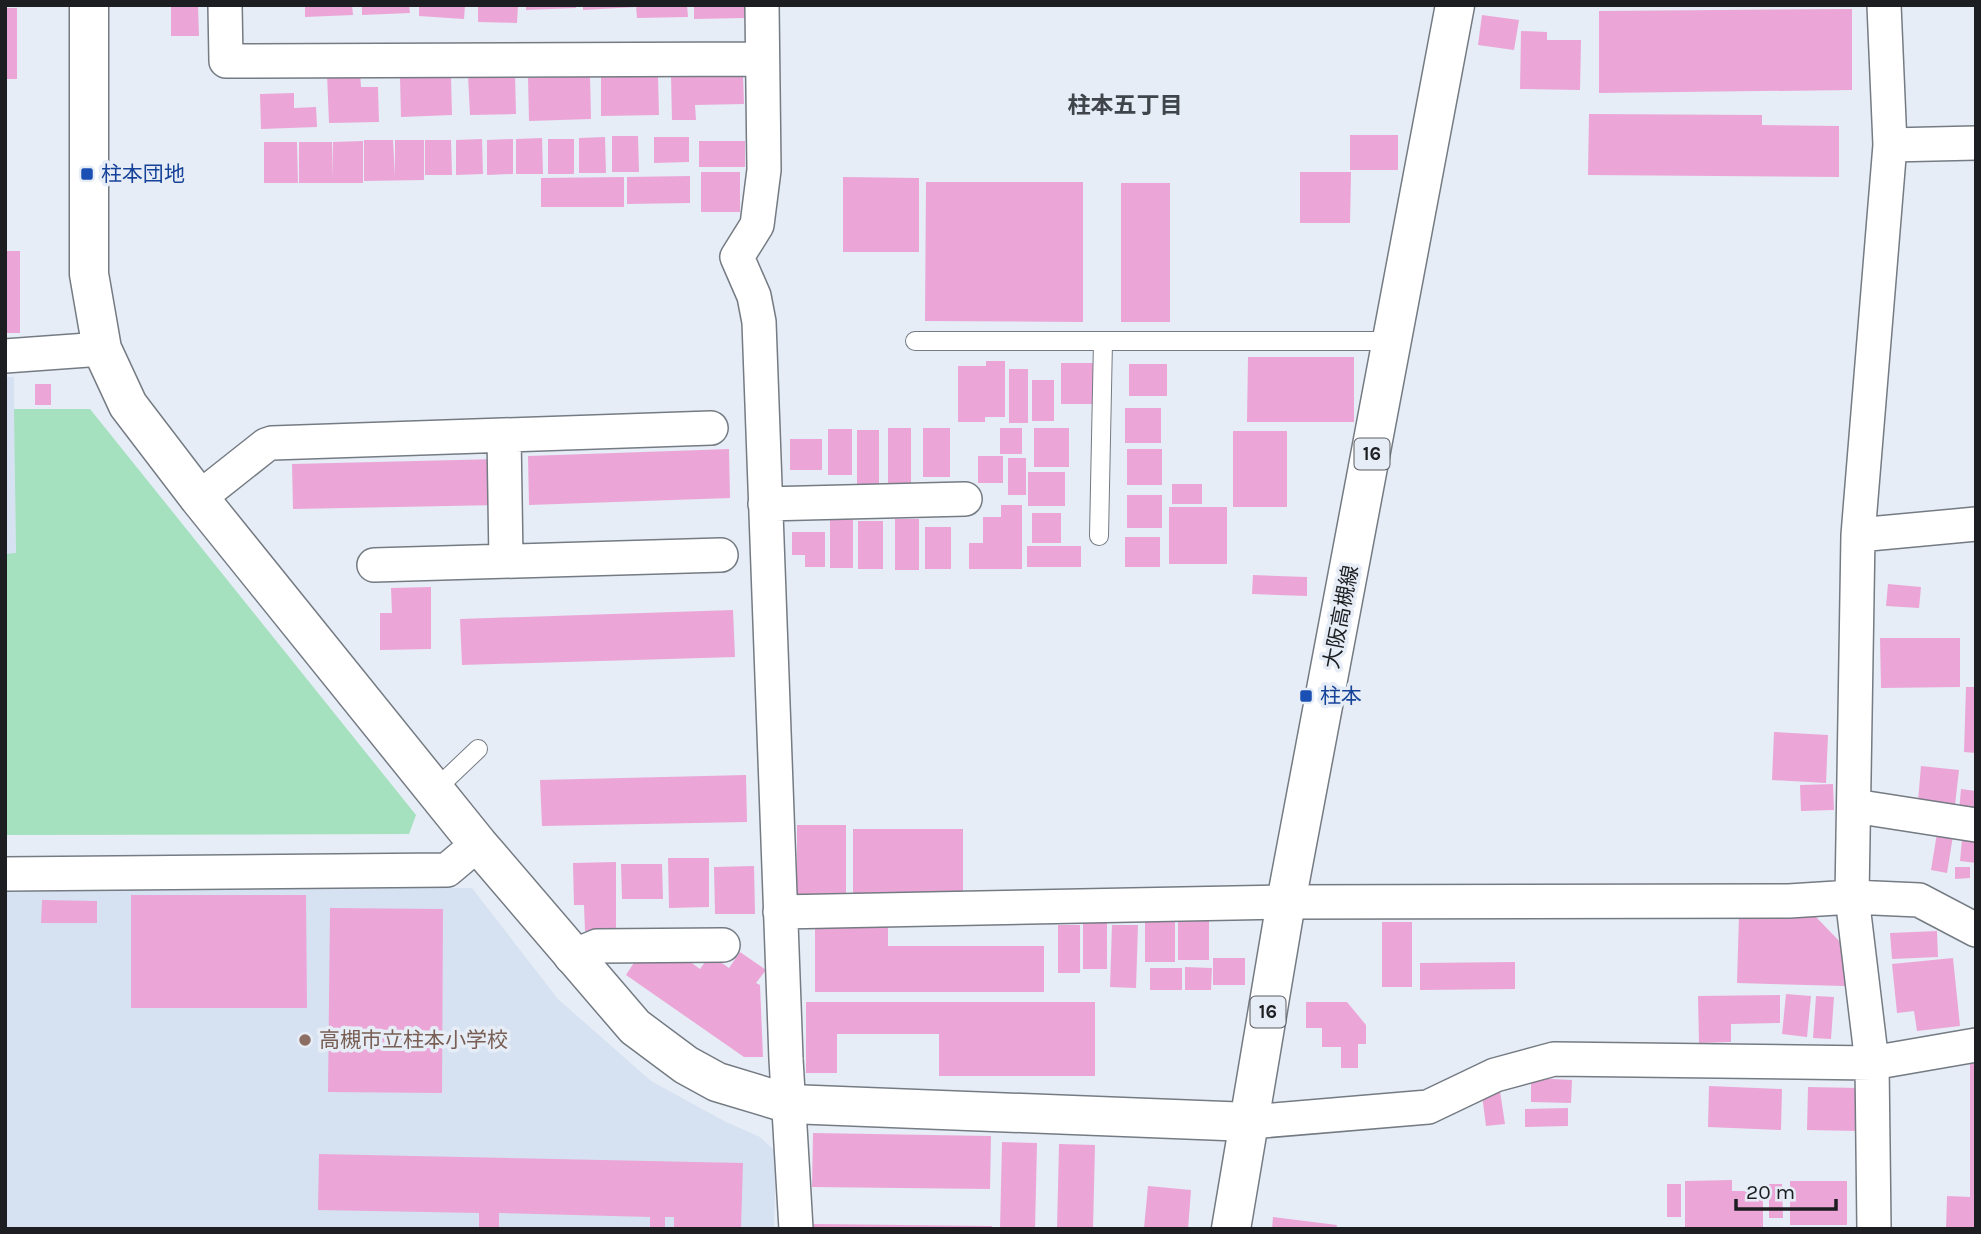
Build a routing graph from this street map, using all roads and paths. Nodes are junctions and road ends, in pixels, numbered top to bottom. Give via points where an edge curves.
1 (89, 5) edge
2 (225, 5) edge
3 (762, 5) edge
4 (1455, 5) edge
5 (1884, 5) edge
6 (761, 60) junction
7 (1976, 143) edge
8 (1890, 145) junction
9 (915, 341) dead end
10 (1103, 341) junction
11 (1394, 341) junction
12 (102, 349) junction
13 (5, 356) edge
14 (711, 428) dead end
15 (504, 435) junction
16 (199, 498) junction
17 (965, 499) dead end
18 (765, 504) junction
19 (1976, 524) edge
20 (1858, 535) junction
21 (1099, 536) dead end
22 (721, 555) dead end
23 (506, 561) junction
24 (374, 565) dead end
25 (478, 749) dead end
26 (436, 789) junction
27 (1854, 806) junction
28 (1976, 825) edge
29 (478, 844) junction
30 (5, 874) edge
31 (1852, 898) junction
32 (1286, 902) junction
33 (780, 912) junction
34 (1976, 930) edge
35 (723, 945) dead end
36 (571, 957) junction
37 (1976, 1045) edge
38 (1872, 1063) junction
39 (790, 1104) junction
40 (1250, 1122) junction
41 (796, 1229) edge
42 (1231, 1229) edge
43 (1874, 1229) edge

1 - 12 street via 89,274
2 - 6 street via 226,61
3 - 6 street
4 - 11 street, 大阪高槻線 / 16
5 - 8 street
6 - 18 street via 761,201 757,225 737,257 754,296 759,322
7 - 8 street
8 - 20 street
9 - 10 lane
10 - 11 lane
10 - 21 lane
11 - 32 street, 大阪高槻線 / 16
12 - 13 street
12 - 16 street via 128,405
14 - 15 street
15 - 16 street via 272,443
15 - 23 street
16 - 26 street
17 - 18 street
18 - 33 street
19 - 20 street
20 - 27 street
22 - 23 street
23 - 24 street
25 - 26 lane
26 - 29 street
27 - 28 street
27 - 31 street
29 - 30 street via 447,870
29 - 36 street
31 - 32 street
31 - 34 street via 1919,900
31 - 38 street
32 - 33 street
32 - 40 street, 大阪高槻線 / 16
33 - 39 street
35 - 36 street via 597,946
36 - 39 street via 635,1027 686,1065 717,1082
37 - 38 street
38 - 40 street via 1554,1059 1495,1075 1428,1107
38 - 43 street
39 - 40 street
39 - 41 street
40 - 42 street, 大阪高槻線 / 16

